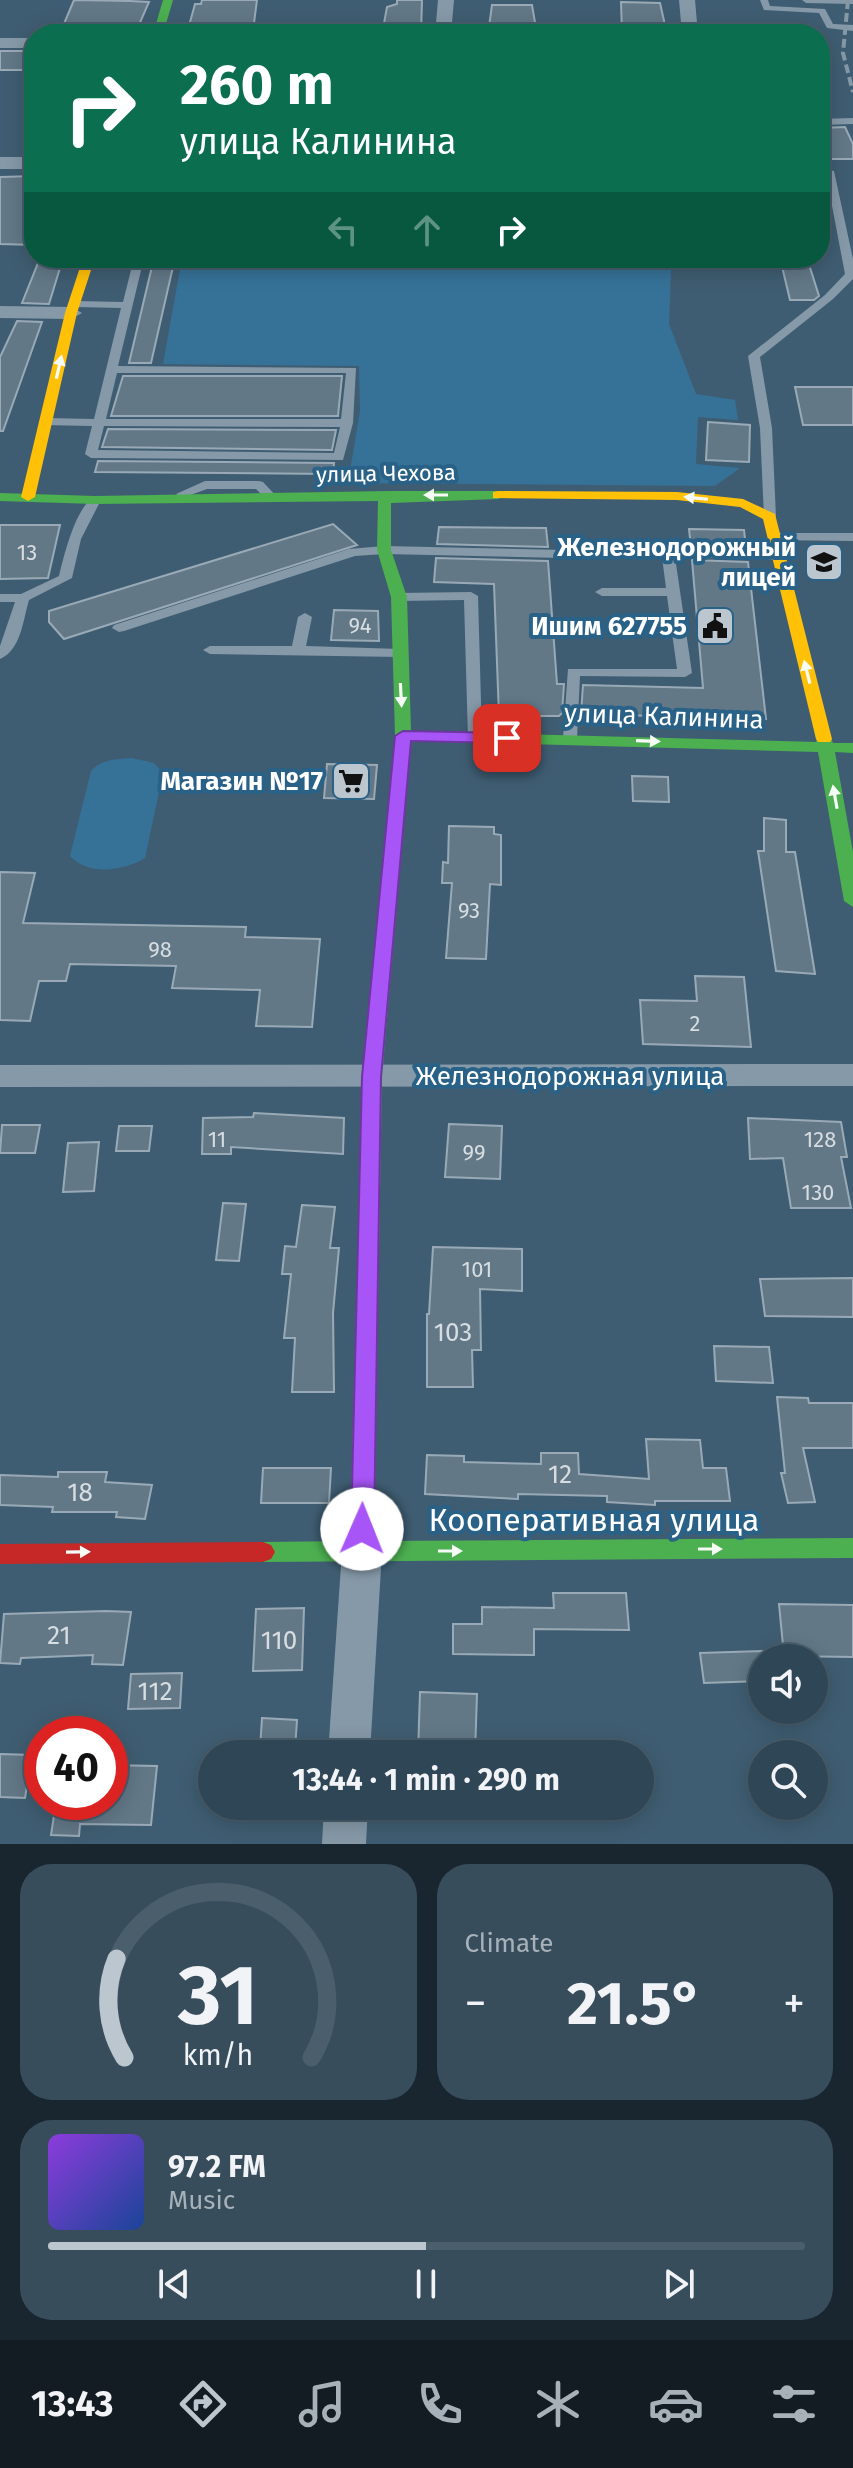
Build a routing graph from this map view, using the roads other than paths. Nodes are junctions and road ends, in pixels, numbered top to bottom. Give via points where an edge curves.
1 (168, 0) edge
2 (446, 0) edge
3 (687, 0) edge
4 (764, 0) edge
5 (793, 0) edge
6 (853, 1) edge
7 (161, 24) edge
8 (444, 24) edge
9 (689, 24) edge
10 (829, 24) edge
11 (830, 26) edge
12 (853, 28) edge
13 (0, 43) edge
14 (24, 43) edge
15 (853, 121) edge
16 (830, 122) edge
17 (0, 163) edge
18 (24, 163) edge
19 (830, 176) edge
20 (86, 268) edge
21 (136, 268) edge
22 (127, 305) junction
23 (74, 308) junction
24 (0, 312) edge
25 (113, 369) junction
26 (46, 422) junction
27 (98, 423) junction
28 (347, 423) junction
29 (390, 495) junction
30 (0, 497) edge
31 (28, 497) junction
32 (95, 500) junction
33 (770, 517) junction
34 (775, 537) junction
35 (853, 537) edge
36 (384, 550) junction
37 (612, 552) dead end
38 (563, 554) dead end
39 (668, 555) junction
40 (779, 556) junction
41 (602, 592) dead end
42 (674, 592) junction
43 (399, 597) junction
44 (0, 598) edge
45 (23, 598) junction
46 (305, 617) dead end
47 (119, 628) dead end
48 (210, 650) dead end
49 (298, 650) junction
50 (400, 653) junction
51 (0, 655) edge
52 (403, 736) junction
53 (475, 738) junction
54 (570, 738) junction
55 (826, 748) junction
56 (853, 748) edge
57 (852, 895) edge
58 (853, 1075) edge
59 (0, 1076) edge
60 (372, 1077) junction
61 (853, 1548) edge
62 (362, 1551) junction
63 (0, 1554) edge
64 (350, 1740) edge
65 (345, 1820) edge
66 (344, 1844) edge

1 - 7 street
2 - 8 street
3 - 9 street
4 - 10 lane via 767,8 822,11
5 - 6 lane
11 - 12 lane
13 - 14 street
15 - 16 lane
17 - 18 street
19 - 33 lane via 851,275 754,356 766,428
20 - 23 street
21 - 22 lane
22 - 23 lane
22 - 25 lane
23 - 24 street
26 -> 23 street
25 - 27 lane
25 - 28 lane via 352,370
26 - 27 lane
26 - 31 street
27 - 28 lane
27 - 28 lane via 91,454 339,457
29 - 32 street, улица Чехова
33 -> 29 street, улица Чехова via 743,503 677,496
29 - 36 street via 384,502
30 - 31 street, улица Чехова
31 - 32 street, улица Чехова
32 - 45 lane via 75,539 65,578
33 - 34 street
34 - 35 lane
34 - 40 street
36 - 38 lane
36 - 43 street
36 - 47 lane via 354,552
37 - 39 lane
39 - 40 lane
39 - 42 lane
55 -> 40 street
41 - 42 lane
42 - 54 lane via 685,673 573,672
43 - 50 street
43 - 53 lane via 471,596
44 - 45 lane
45 - 51 lane via 10,643
46 - 49 lane
48 - 49 lane
49 - 50 lane
50 -> 52 street
52 - 53 street, улица Калинина
52 - 60 street
53 - 54 street, улица Калинина
54 -> 55 street, улица Калинина
55 - 56 street, улица Калинина
57 -> 55 street
58 - 60 street, Железнодорожная улица
59 - 60 street, Железнодорожная улица
60 - 62 street
62 -> 61 street, Кооперативная улица
63 -> 62 street, Кооперативная улица
62 - 64 street
65 - 66 street

